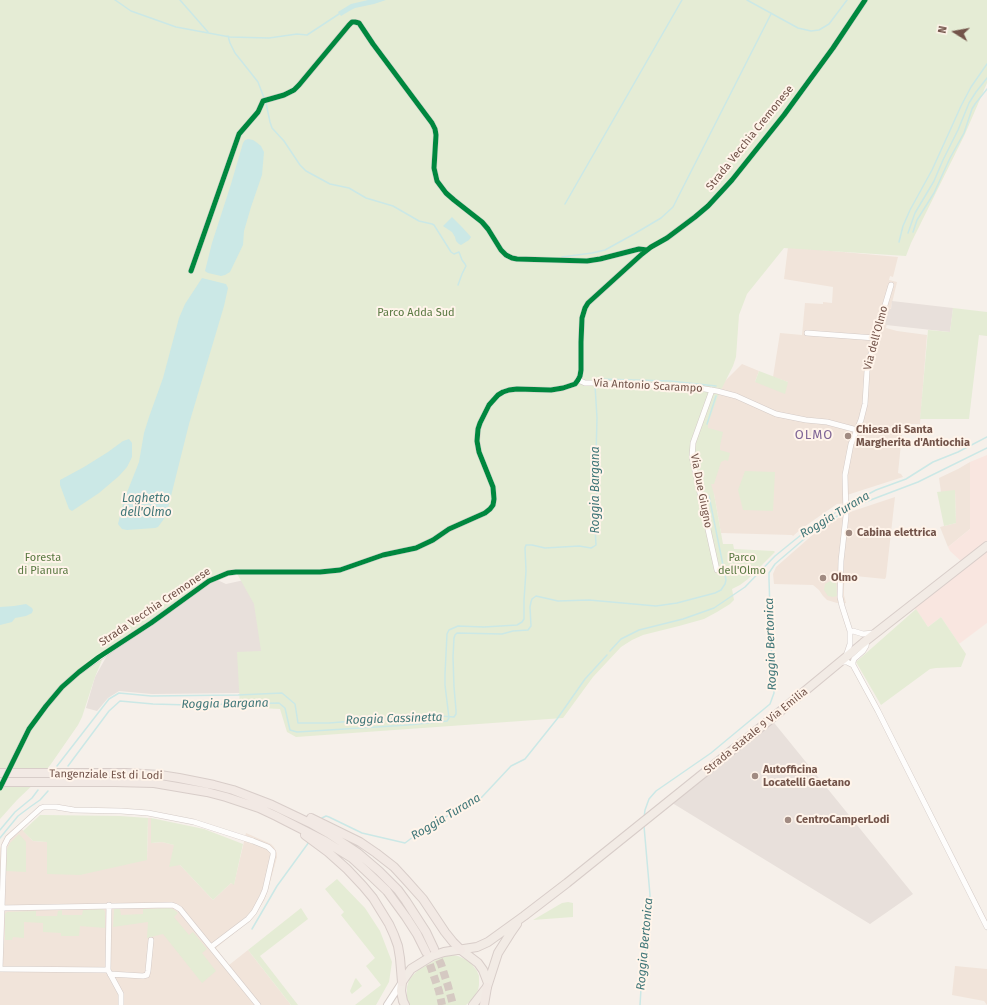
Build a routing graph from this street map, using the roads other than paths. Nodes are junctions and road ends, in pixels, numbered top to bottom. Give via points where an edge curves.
1 (865, 0) edge
2 (647, 250) junction
3 (191, 271) dead end
4 (891, 285) dead end
5 (807, 333) dead end
6 (875, 338) junction
7 (578, 380) junction
8 (712, 390) junction
9 (857, 430) junction
10 (987, 546) edge
11 (717, 570) dead end
12 (879, 631) junction
13 (851, 632) junction
14 (862, 644) junction
15 (842, 660) junction
16 (853, 665) junction
17 (0, 773) edge
18 (0, 782) edge
19 (0, 788) edge
20 (272, 804) junction
21 (276, 816) junction
22 (109, 906) junction
23 (1, 908) edge
24 (524, 916) junction
25 (987, 927) edge
26 (151, 940) dead end
27 (211, 947) junction
28 (434, 949) tunnel mouth
29 (461, 950) junction
30 (426, 952) tunnel mouth
31 (0, 969) edge
32 (109, 972) junction
33 (402, 982) junction
34 (488, 985) junction
35 (121, 1005) edge
36 (258, 1005) edge
37 (387, 1005) edge
38 (405, 1005) edge
39 (473, 1005) edge
40 (484, 1005) edge

1 - 2 street, Strada Vecchia Cremonese via 784,115 732,180 695,217
2 - 3 street via 639,249 587,261 517,259 506,255 482,222 446,193 438,181 434,168 436,135 432,123 359,23 352,22 294,90 263,101 258,112 243,128 236,139
2 - 7 street, Strada Vecchia Cremonese via 585,308 581,324 581,370
4 - 6 street, Via dell’Olmo
5 - 6 street
6 - 9 street, Via dell’Olmo via 867,371 865,404
7 - 8 street, Via Antonio Scarampo via 585,383
7 - 19 street, Strada Vecchia Cremonese, bridge via 575,384 551,390 509,390 498,395 489,405 480,423 477,441 494,495 492,505 485,513 449,529 416,548 340,570 228,573 208,582 78,672 62,687 29,729
8 - 9 street, Via Antonio Scarampo via 736,396 776,414 828,422
8 - 11 street, Via Due Giugno via 694,443 692,457
9 - 13 street, Via dell’Olmo via 846,465 846,513 841,561 840,596
10 - 12 main road, Strada statale 9 Via Emilia
12 - 13 street via 866,634
12 - 14 main road, Strada statale 9 Via Emilia
13 - 14 street via 854,642
13 - 15 street, Via dell’Olmo via 849,648
14 - 15 main road, Strada statale 9 Via Emilia
14 - 16 street via 866,646 854,659
15 - 16 street
15 - 24 main road, Strada statale 9 Via Emilia
16 - 25 street
17 - 20 highway, Tangenziale Est di Lodi via 126,773 160,776 196,781
18 - 21 highway, Tangenziale Est di Lodi via 160,784 226,797
20 - 28 highway, Tangenziale Est di Lodi via 328,833 379,871 406,901
20 - 29 highway via 284,804 360,842 376,853 406,880
21 - 30 highway, Tangenziale Est di Lodi via 352,858 387,891 417,934
21 - 33 highway via 328,852 373,898 394,935 399,952
22 - 23 street
22 - 27 street via 175,906
22 - 32 street
23 - 27 street via 5,842 41,808 148,813 186,820 268,847 273,855 265,890 254,912
23 - 31 street
24 - 29 main road, Strada statale 9 Via Emilia via 488,942
24 - 34 main road, Strada statale 9 Via Emilia via 498,953
26 - 32 street via 147,975
27 - 36 street
29 - 33 main road, Strada statale 9 Via Emilia via 444,952 419,963
29 - 34 main road via 478,963
31 - 32 street
32 - 35 street via 121,994
33 - 37 street
33 - 38 main road
34 - 39 main road, Strada statale 9 Via Emilia
34 - 40 highway

